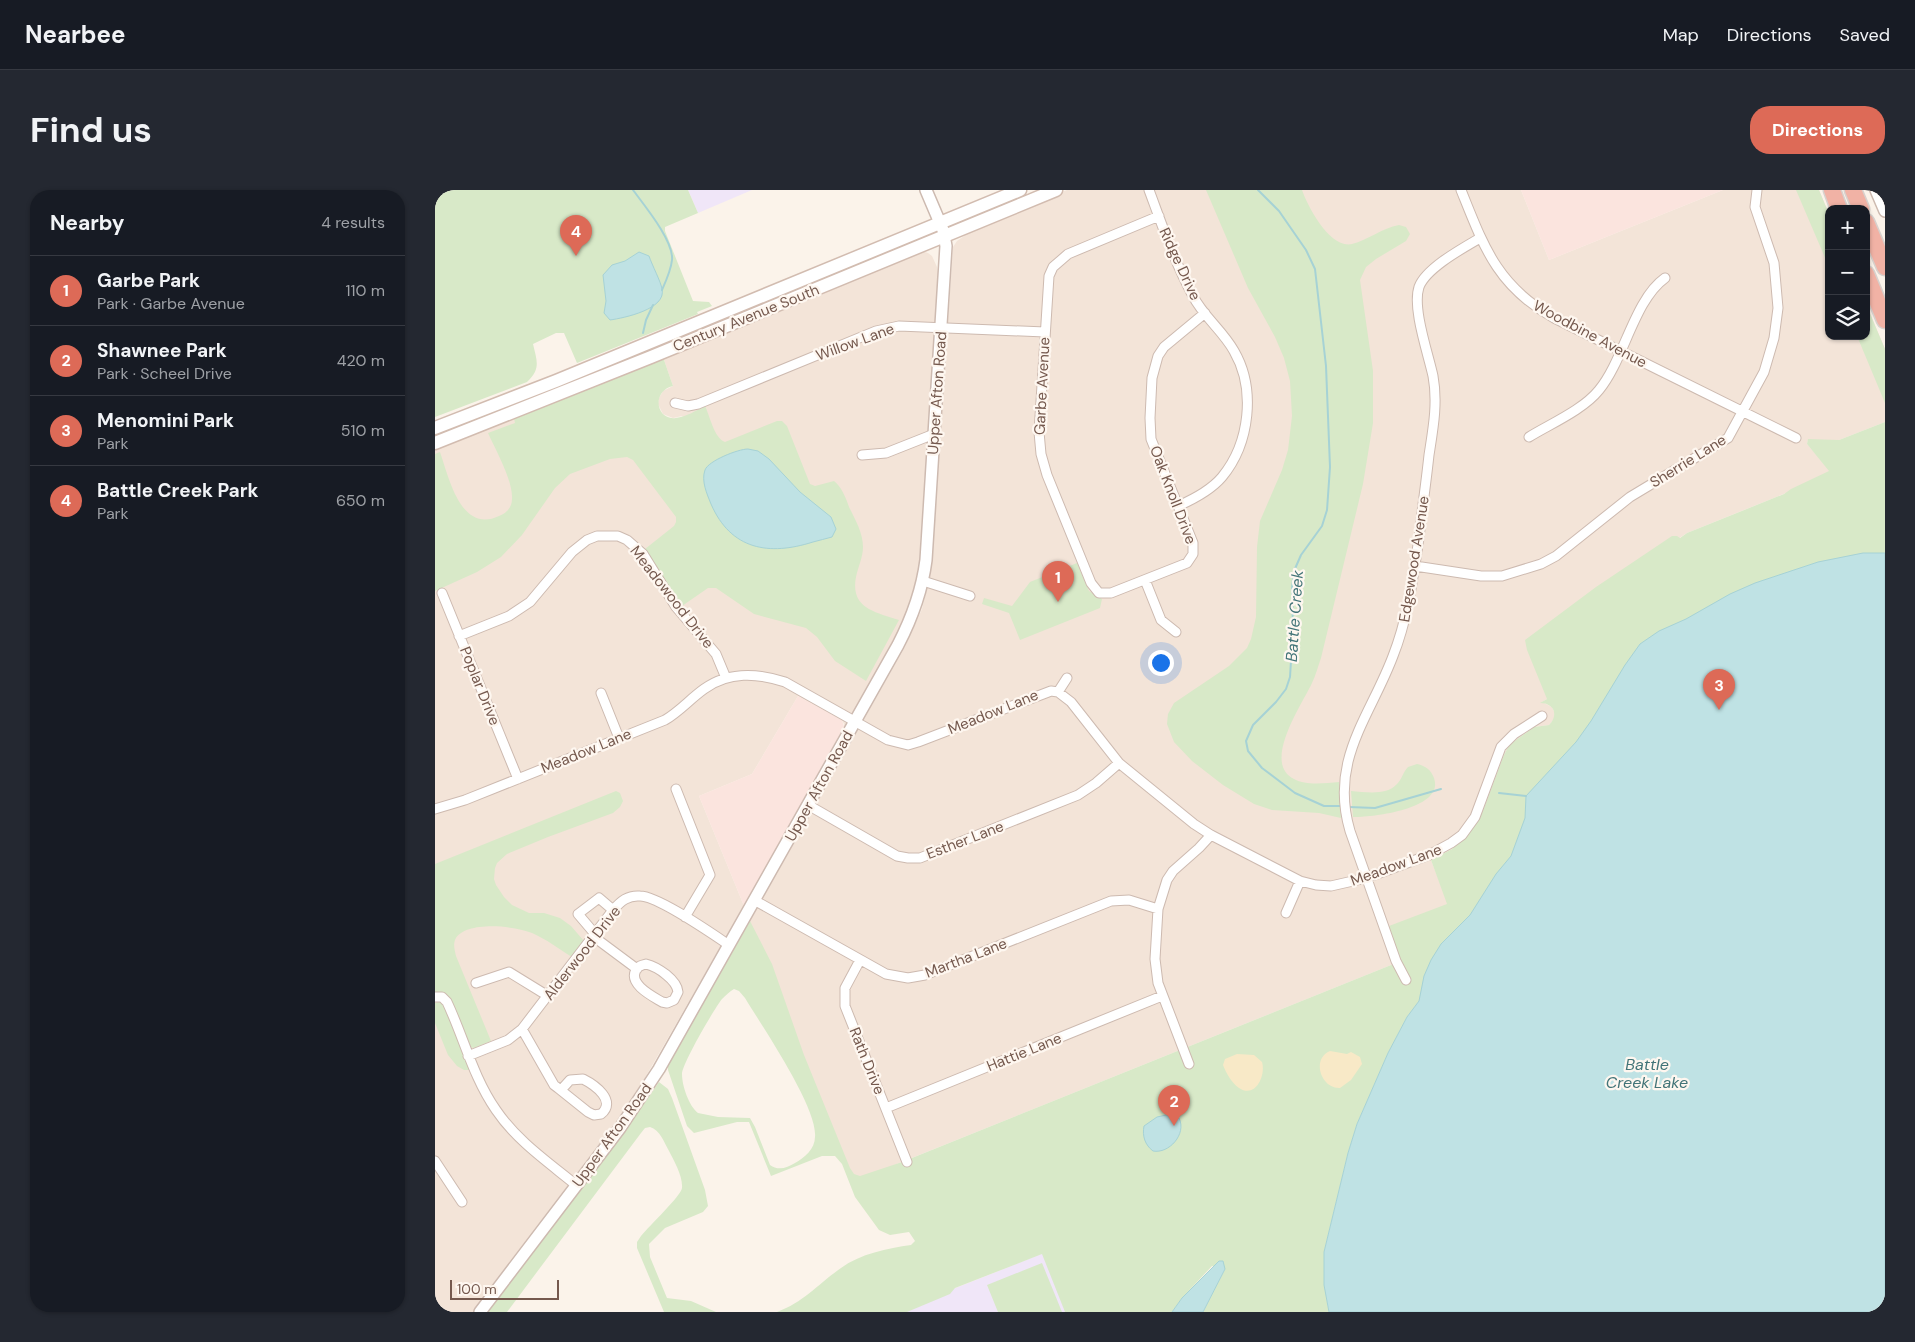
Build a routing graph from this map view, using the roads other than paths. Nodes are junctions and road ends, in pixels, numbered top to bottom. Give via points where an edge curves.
1 (926, 190) edge
2 (1020, 190) edge
3 (1056, 190) edge
4 (1149, 190) edge
5 (1461, 190) edge
6 (1757, 190) edge
7 (1832, 190) edge
8 (1853, 190) edge
9 (1876, 190) edge
10 (1838, 205) edge
11 (1859, 205) edge
12 (1885, 211) edge
13 (1159, 216) junction
14 (941, 224) junction
15 (1870, 231) edge
16 (945, 236) junction
17 (1480, 238) junction
18 (1885, 267) edge
19 (1665, 278) dead end
20 (1870, 284) edge
21 (1205, 313) junction
22 (1885, 320) edge
23 (941, 326) junction
24 (1045, 332) junction
25 (1621, 351) junction
26 (675, 403) dead end
27 (1743, 412) junction
28 (435, 428) edge
29 (934, 434) junction
30 (1529, 437) dead end
31 (1796, 438) dead end
32 (435, 443) edge
33 (862, 455) dead end
34 (1178, 506) junction
35 (1415, 566) junction
36 (1145, 580) junction
37 (923, 581) junction
38 (442, 593) dead end
39 (970, 596) dead end
40 (1176, 632) dead end
41 (459, 636) junction
42 (726, 678) junction
43 (1067, 678) dead end
44 (1058, 692) junction
45 (601, 693) dead end
46 (1542, 716) dead end
47 (855, 722) junction
48 (619, 738) junction
49 (1119, 763) junction
50 (517, 778) junction
51 (676, 789) dead end
52 (808, 805) junction
53 (435, 809) edge
54 (1211, 835) junction
55 (1366, 878) junction
56 (1300, 881) junction
57 (754, 900) junction
58 (1158, 909) junction
59 (613, 910) junction
60 (1286, 914) dead end
61 (685, 917) junction
62 (594, 935) junction
63 (729, 945) junction
64 (860, 960) junction
65 (637, 969) junction
66 (1405, 980) dead end
67 (477, 984) dead end
68 (548, 996) junction
69 (1162, 996) junction
70 (438, 997) edge
71 (523, 1029) junction
72 (469, 1056) junction
73 (1189, 1064) dead end
74 (561, 1090) junction
75 (886, 1108) junction
76 (435, 1161) edge
77 (907, 1162) dead end
78 (576, 1186) junction
79 (462, 1202) dead end
80 (480, 1312) edge

1 - 14 street, Upper Afton Road
2 - 14 main road, Century Avenue South
3 - 16 main road, Century Avenue South
4 - 13 street, Ridge Drive
5 - 17 street, Woodbine Avenue
6 - 27 street, Sherrie Lane via 1755,207 1774,263 1778,308 1771,353
7 - 10 highway
8 - 11 highway
9 - 12 street
13 - 21 street, Ridge Drive via 1191,292
13 - 24 street, Garbe Avenue via 1061,258 1049,276
14 - 16 street, Upper Afton Road
14 - 28 main road, Century Avenue South
15 - 18 highway
16 - 23 street, Upper Afton Road
16 - 32 main road, Century Avenue South
17 - 25 street, Woodbine Avenue via 1500,272 1529,302
17 - 35 street, Edgewood Avenue via 1435,268 1422,281 1417,296 1435,403
19 - 25 street via 1650,292
20 - 22 highway
21 - 34 street, Oak Knoll Drive via 1164,347 1152,378 1151,439
21 - 34 street, Ridge Drive via 1239,360 1248,398 1245,426 1238,450 1222,477
23 - 24 street, Willow Lane
23 - 26 street, Willow Lane via 899,326 876,331 698,404
23 - 29 street, Upper Afton Road
24 - 36 street, Garbe Avenue via 1040,449 1075,545 1091,584 1099,593 1111,593
25 - 27 street, Woodbine Avenue
25 - 30 street via 1605,382 1588,401
27 - 31 street, Woodbine Avenue
27 - 35 street, Sherrie Lane via 1723,442 1630,497 1556,556 1541,564 1503,576
29 - 33 street via 886,452
29 - 37 street, Upper Afton Road
34 - 36 street, Oak Knoll Drive via 1193,544 1193,554 1187,563
35 - 55 street, Edgewood Avenue via 1407,611 1393,656 1361,722 1350,751 1345,782 1345,812
36 - 40 street via 1161,620
37 - 39 street
37 - 47 street, Upper Afton Road via 904,634
38 - 41 street, Poplar Drive
41 - 42 street, Meadowood Drive via 509,616 530,602 572,552 587,540 597,536 617,536 643,554 676,608 716,654
41 - 50 street, Poplar Drive
42 - 47 street, Meadow Lane via 752,675 785,682
42 - 48 street, Meadow Lane via 703,690 665,720
43 - 44 street
44 - 47 street, Meadow Lane via 1045,692 907,745 888,740
44 - 49 street, Meadow Lane via 1071,702
45 - 48 street
46 - 55 street, Meadow Lane via 1513,734 1501,747 1475,817 1462,835 1429,855
47 - 52 street, Upper Afton Road
48 - 50 street, Meadow Lane
49 - 52 street, Esther Lane via 1078,795 920,858 897,856
49 - 54 street, Meadow Lane
50 - 53 street, Meadow Lane
51 - 61 street via 710,874
52 - 57 street, Upper Afton Road
54 - 56 street, Meadow Lane
54 - 58 street via 1173,871
55 - 56 street, Meadow Lane via 1331,886
55 - 66 street, Edgewood Avenue
56 - 60 street
57 - 63 street, Upper Afton Road
57 - 64 street, Martha Lane
58 - 64 street, Martha Lane via 1129,900 1111,901 908,978 886,974
58 - 69 street via 1156,971
59 - 61 street, Alderwood Drive via 625,899 641,896 657,900
59 - 62 street, Alderwood Drive
59 - 62 street via 599,898 578,914
61 - 63 street, Alderwood Drive
62 - 65 street
62 - 68 street, Alderwood Drive
63 - 78 street, Upper Afton Road via 649,1084
64 - 75 street, Rath Drive via 845,988 845,1006
65 - 65 street via 634,977 639,986 664,1002 676,998 678,989 673,981 651,965 644,964
67 - 68 street via 509,972
68 - 71 street, Alderwood Drive
69 - 73 street
69 - 75 street, Hattie Lane
70 - 72 street via 449,1006
71 - 72 street, Alderwood Drive via 508,1040
71 - 74 street via 550,1080
72 - 78 street via 485,1094 507,1125
74 - 74 street via 593,1115 601,1114 607,1107 604,1096 585,1080 571,1080
75 - 77 street, Rath Drive
76 - 79 street
78 - 80 street, Upper Afton Road

